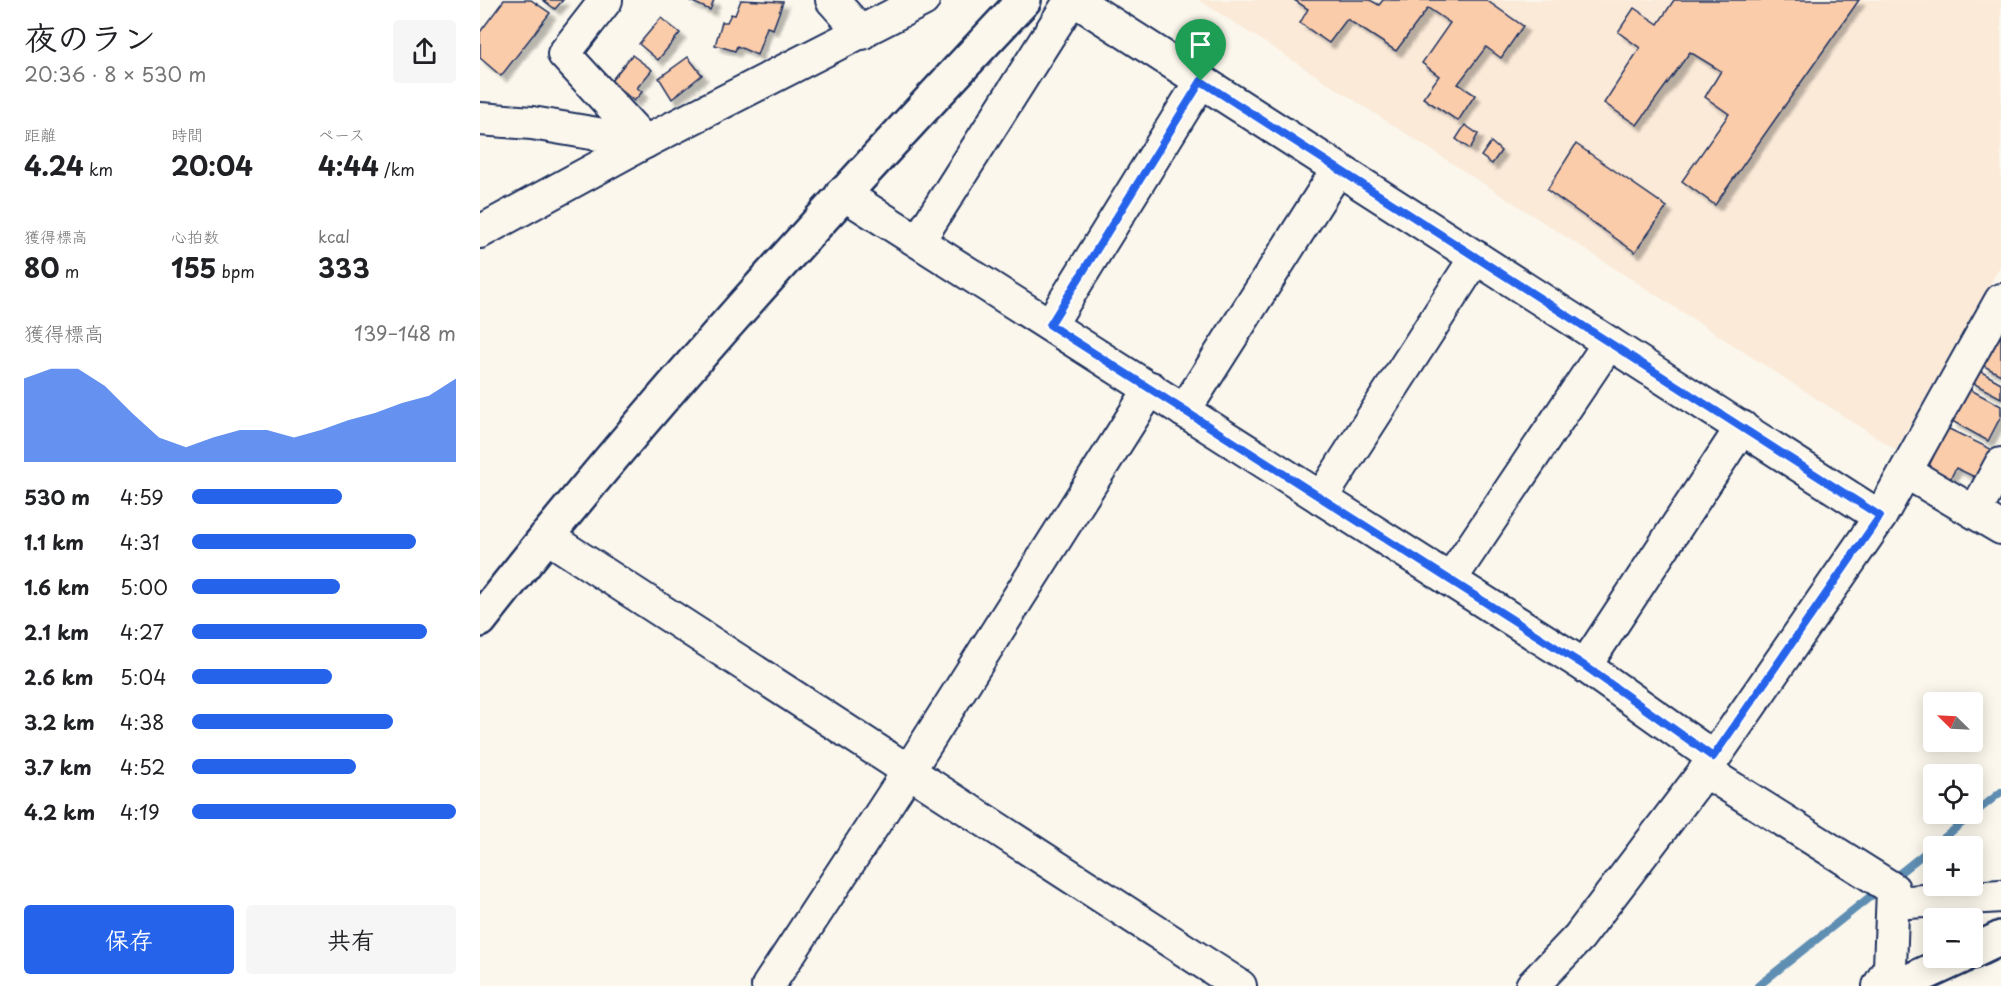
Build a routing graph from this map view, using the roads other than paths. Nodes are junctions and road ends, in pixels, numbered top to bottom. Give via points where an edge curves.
1 (606, 0) edge
2 (832, 0) edge
3 (923, 0) edge
4 (1024, 0) edge
5 (1073, 0) edge
6 (862, 33) junction
7 (1201, 81) junction
8 (480, 119) edge
9 (645, 142) junction
10 (1338, 169) junction
11 (842, 193) junction
12 (480, 232) edge
13 (919, 240) junction
14 (1476, 258) junction
15 (2001, 300) edge
16 (1050, 325) junction
17 (1609, 343) junction
18 (1151, 388) junction
19 (1184, 411) junction
20 (1742, 427) junction
21 (2001, 464) edge
22 (1906, 472) junction
23 (1321, 498) junction
24 (1880, 516) junction
25 (1988, 520) edge
26 (546, 536) junction
27 (1450, 580) junction
28 (480, 620) edge
29 (1585, 666) junction
30 (1709, 764) junction
31 (908, 772) junction
32 (2001, 896) edge
33 (1893, 903) junction
34 (2001, 938) edge
35 (1983, 947) edge
36 (1937, 968) edge
37 (768, 986) edge
38 (1240, 986) edge
39 (1533, 986) edge
40 (1879, 986) edge
41 (1898, 986) edge

1 - 9 street via 564,54
2 - 6 street
3 - 6 street
4 - 11 street
5 - 7 street
5 - 13 street
6 - 9 street
7 - 10 street
7 - 16 street
8 - 9 street via 532,123
9 - 12 street
10 - 14 street
10 - 19 street
11 - 13 street
11 - 26 street
13 - 16 street
14 - 17 street
14 - 23 street
15 - 22 street
16 - 18 street
17 - 20 street
17 - 27 street
18 - 19 street
18 - 31 street
19 - 23 street
20 - 24 street
20 - 29 street
21 - 25 street
22 - 24 street
22 - 25 street
23 - 27 street
24 - 30 street
26 - 28 street
26 - 31 street
27 - 29 street
29 - 30 street
30 - 33 street via 1893,889
30 - 39 street via 1579,938
31 - 37 street
31 - 38 street
32 - 33 street
33 - 40 street via 1890,967
34 - 35 street
36 - 41 street

